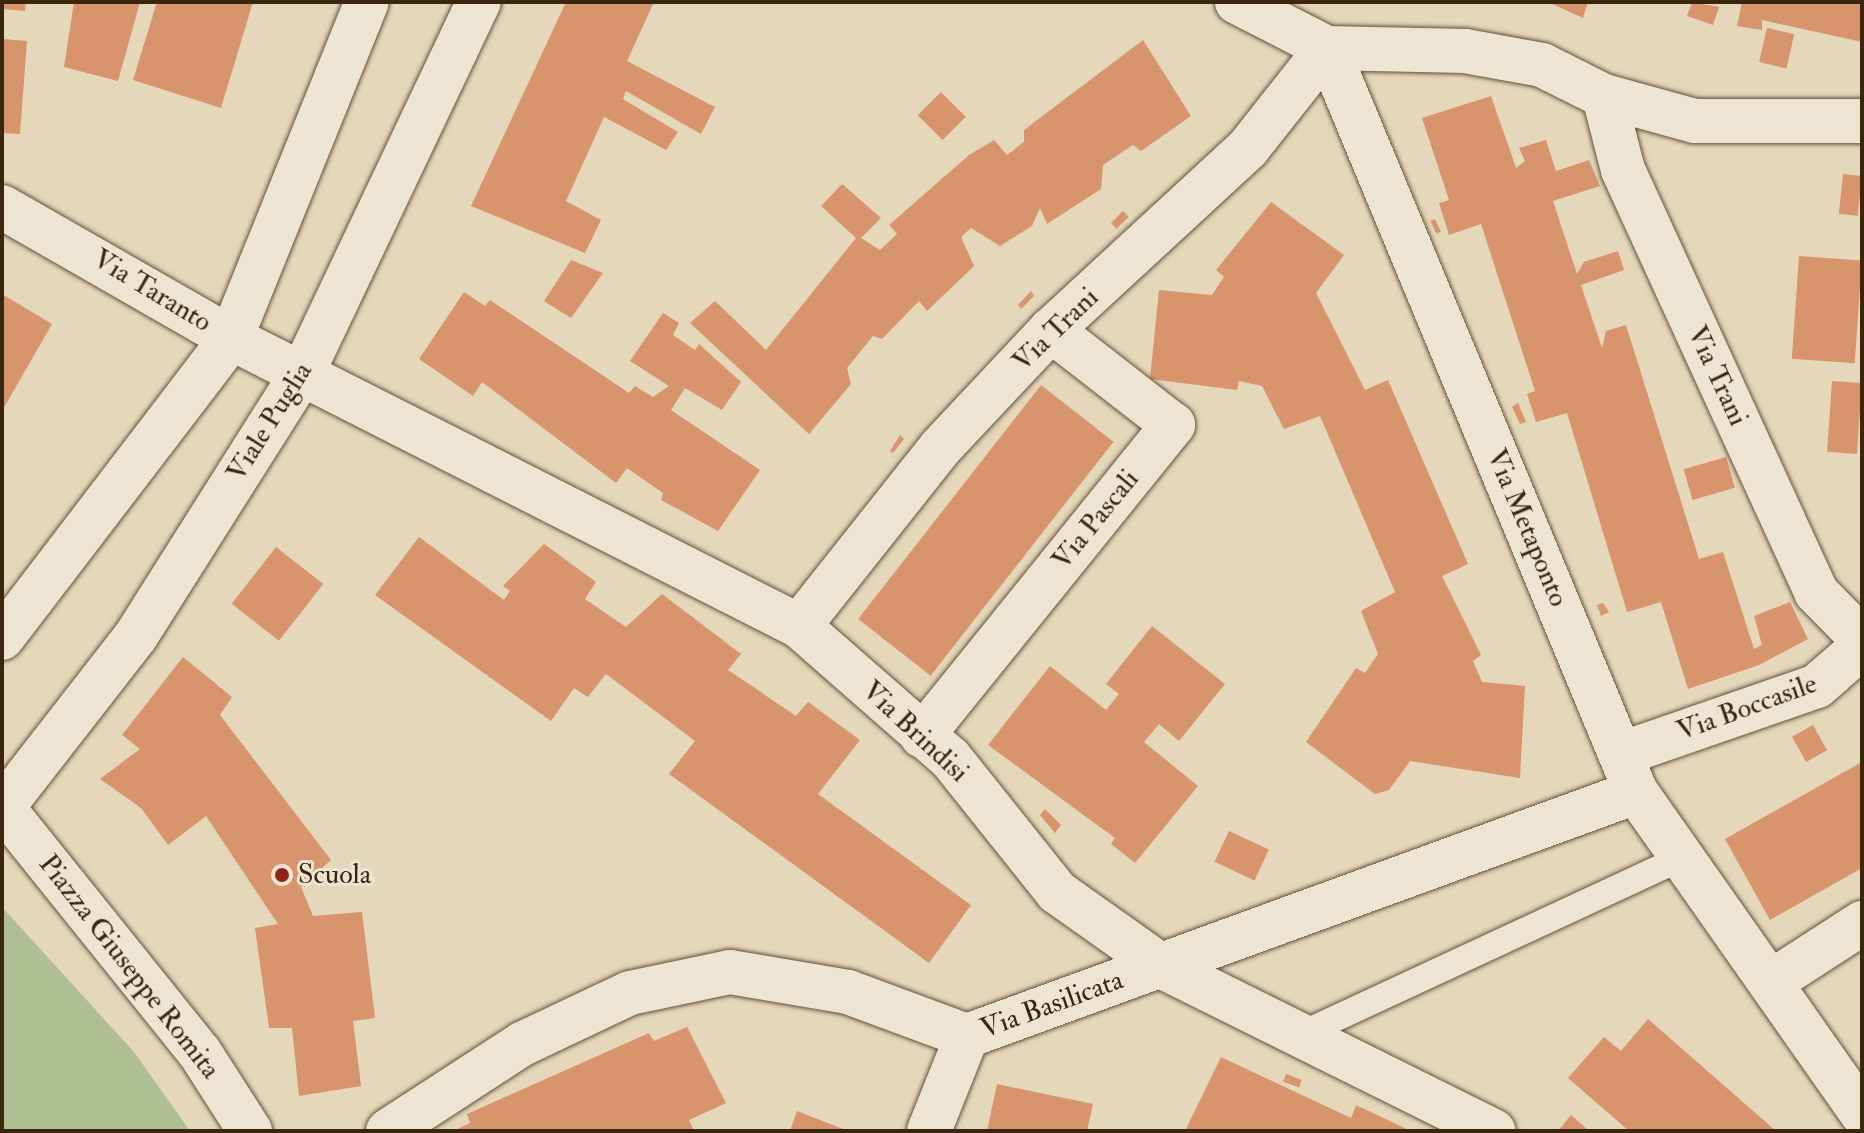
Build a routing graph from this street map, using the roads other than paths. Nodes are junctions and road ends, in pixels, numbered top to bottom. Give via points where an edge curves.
1 (367, 2) edge
2 (479, 2) edge
3 (1237, 2) edge
4 (1327, 48) junction
5 (1604, 96) junction
6 (1862, 121) edge
7 (2, 207) edge
8 (1051, 330) junction
9 (231, 338) junction
10 (303, 372) junction
11 (799, 626) junction
12 (2, 638) edge
13 (1862, 639) edge
14 (1862, 647) edge
15 (922, 736) junction
16 (1629, 773) junction
17 (7, 790) edge
18 (1683, 857) junction
19 (1862, 923) edge
20 (1163, 967) junction
21 (1774, 980) junction
22 (1302, 1034) junction
23 (967, 1036) junction
24 (1862, 1113) edge
25 (250, 1131) edge
26 (388, 1131) edge
27 (929, 1131) edge
28 (1494, 1131) edge

1 - 9 street
2 - 10 street, Viale Puglia
3 - 4 street
4 - 5 street via 1480,54 1542,65
4 - 8 street, Via Trani via 1193,204
4 - 16 street, Via Metaponto
5 - 6 street via 1695,121
5 - 13 street, Via Trani via 1623,170 1816,592
7 - 9 street, Via Taranto
8 - 11 street, Via Trani via 940,448
8 - 15 street, Via Pascali via 1173,425
9 - 10 street, Via Taranto
9 - 12 street
10 - 11 street, Via Brindisi
10 - 17 street, Viale Puglia via 136,636
11 - 15 street, Via Brindisi
14 - 16 street, Via Boccasile via 1817,686
15 - 20 street, Via Brindisi via 950,758 1057,892
16 - 18 street, Via Metaponto
16 - 20 street, Via Basilicata
17 - 25 street, Piazza Giuseppe Romita via 200,1053
18 - 21 street, Via Metaponto
18 - 22 lane
19 - 21 street
20 - 22 street, Via Brindisi
20 - 23 street, Via Basilicata
21 - 24 street, Via Metaponto
22 - 28 street, Via Brindisi
23 - 26 street, Via Basilicata via 848,992 730,972 630,993 522,1044
23 - 27 street

